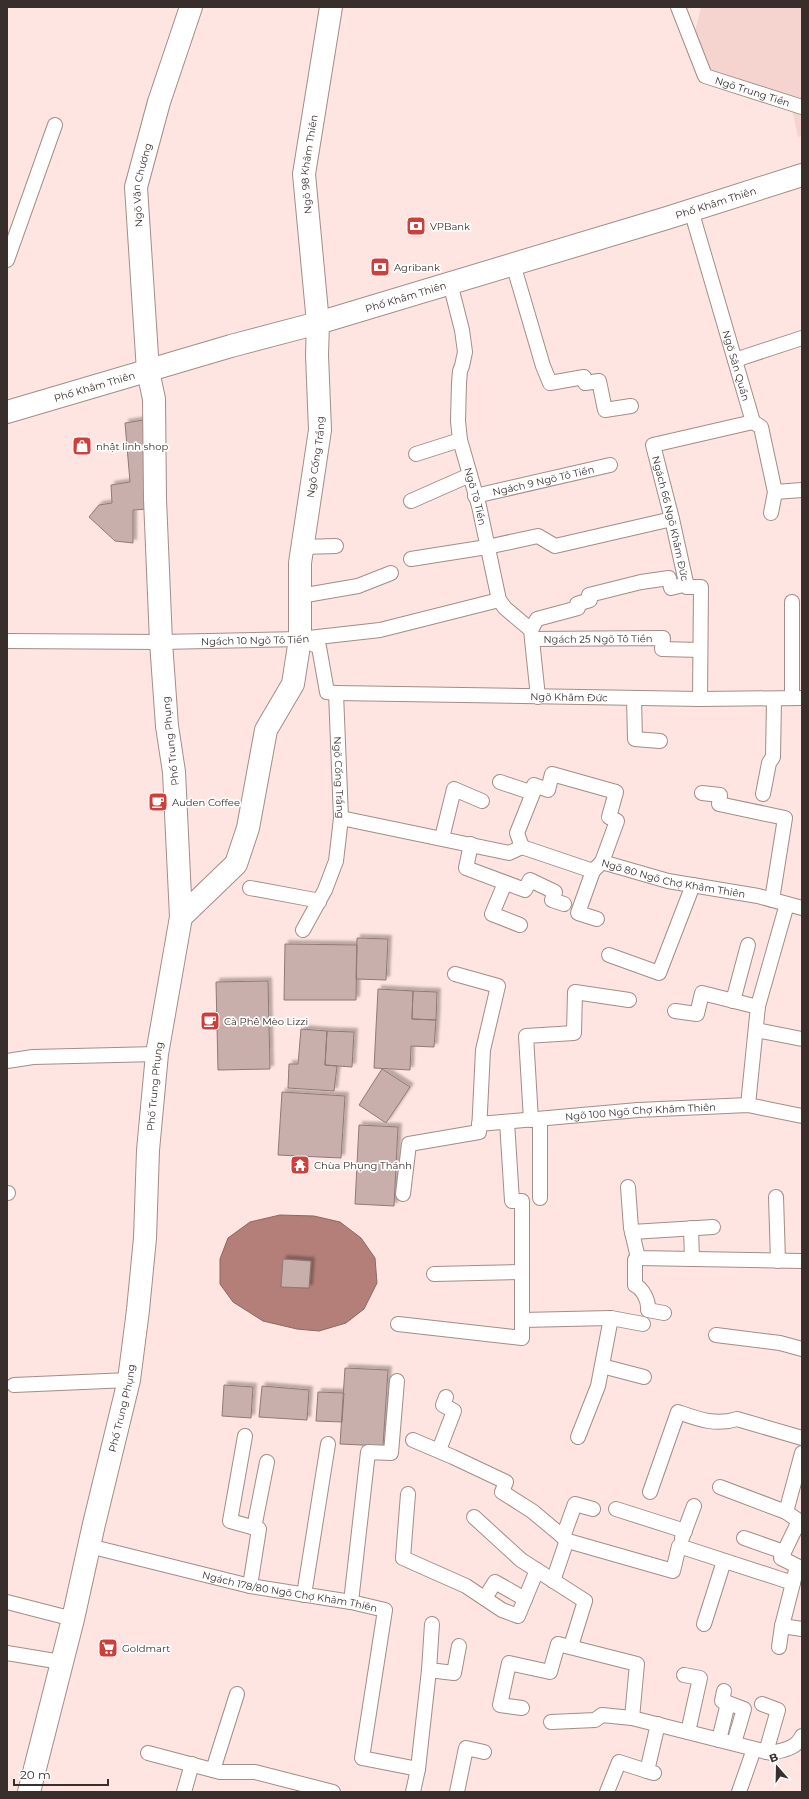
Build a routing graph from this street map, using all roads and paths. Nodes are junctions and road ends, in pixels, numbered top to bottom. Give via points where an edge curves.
1 (191, 7) edge
2 (331, 7) edge
3 (678, 7) edge
4 (802, 107) edge
5 (55, 126) dead end
6 (802, 175) edge
7 (691, 210) junction
8 (7, 260) edge
9 (513, 264) junction
10 (450, 283) junction
11 (318, 323) junction
12 (802, 338) edge
13 (735, 360) junction
14 (148, 371) junction
15 (630, 406) dead end
16 (7, 412) edge
17 (753, 422) junction
18 (460, 440) junction
19 (416, 454) dead end
20 (610, 465) dead end
21 (470, 475) junction
22 (802, 490) edge
23 (775, 492) junction
24 (475, 496) junction
25 (411, 501) dead end
26 (771, 513) dead end
27 (672, 519) junction
28 (336, 546) dead end
29 (302, 547) junction
30 (487, 547) junction
31 (411, 559) dead end
32 (391, 573) dead end
33 (686, 584) junction
34 (300, 596) junction
35 (499, 600) junction
36 (792, 602) dead end
37 (532, 635) junction
38 (300, 639) junction
39 (7, 641) edge
40 (161, 642) junction
41 (700, 650) junction
42 (336, 694) junction
43 (538, 697) junction
44 (634, 698) junction
45 (797, 698) edge
46 (700, 699) junction
47 (774, 699) junction
48 (660, 741) dead end
49 (500, 782) dead end
50 (531, 792) junction
51 (702, 793) dead end
52 (763, 794) dead end
53 (482, 801) dead end
54 (341, 818) junction
55 (442, 838) junction
56 (471, 844) junction
57 (522, 847) junction
58 (597, 867) junction
59 (505, 883) junction
60 (692, 885) junction
61 (250, 888) dead end
62 (772, 900) junction
63 (319, 902) junction
64 (564, 904) dead end
65 (787, 904) junction
66 (802, 908) edge
67 (181, 917) junction
68 (597, 919) dead end
69 (520, 925) dead end
70 (303, 930) dead end
71 (748, 945) dead end
72 (609, 955) dead end
73 (455, 974) dead end
74 (629, 1000) dead end
75 (733, 1001) junction
76 (758, 1007) junction
77 (675, 1011) dead end
78 (756, 1030) junction
79 (802, 1039) edge
80 (157, 1054) junction
81 (7, 1061) edge
82 (748, 1105) junction
83 (802, 1116) edge
84 (535, 1119) junction
85 (507, 1122) junction
86 (479, 1124) junction
87 (628, 1187) dead end
88 (404, 1194) dead end
89 (776, 1197) dead end
90 (540, 1198) dead end
91 (713, 1227) dead end
92 (691, 1228) junction
93 (632, 1232) junction
94 (638, 1258) junction
95 (692, 1259) junction
96 (778, 1261) junction
97 (802, 1262) edge
98 (522, 1272) junction
99 (434, 1274) dead end
100 (664, 1313) dead end
101 (611, 1318) junction
102 (522, 1320) junction
103 (398, 1324) dead end
104 (643, 1324) dead end
105 (716, 1335) dead end
106 (802, 1349) edge
107 (602, 1366) junction
108 (644, 1377) dead end
109 (129, 1380) junction
110 (397, 1380) dead end
111 (14, 1384) dead end
112 (446, 1397) dead end
113 (245, 1436) dead end
114 (578, 1438) dead end
115 (802, 1438) edge
116 (413, 1440) dead end
117 (328, 1444) dead end
118 (439, 1450) junction
119 (802, 1453) edge
120 (267, 1462) dead end
121 (720, 1488) dead end
122 (650, 1492) dead end
123 (408, 1494) dead end
124 (694, 1506) dead end
125 (594, 1509) dead end
126 (616, 1509) dead end
127 (786, 1512) junction
128 (474, 1517) dead end
129 (800, 1522) edge
130 (254, 1528) junction
131 (685, 1531) junction
132 (565, 1538) junction
133 (744, 1538) dead end
134 (89, 1546) dead end
135 (678, 1546) junction
136 (784, 1552) junction
137 (724, 1561) junction
138 (537, 1570) junction
139 (553, 1581) junction
140 (793, 1583) junction
141 (250, 1586) junction
142 (304, 1595) junction
143 (485, 1598) junction
144 (524, 1599) junction
145 (7, 1602) edge
146 (351, 1602) junction
147 (73, 1619) junction
148 (432, 1624) dead end
149 (704, 1624) dead end
150 (782, 1626) junction
151 (802, 1629) edge
152 (459, 1646) dead end
153 (571, 1646) junction
154 (780, 1647) dead end
155 (7, 1652) edge
156 (61, 1662) junction
157 (429, 1670) junction
158 (684, 1675) dead end
159 (237, 1694) dead end
160 (762, 1704) dead end
161 (522, 1708) dead end
162 (632, 1718) junction
163 (551, 1722) dead end
164 (658, 1724) junction
165 (688, 1732) junction
166 (802, 1736) edge
167 (718, 1740) junction
168 (734, 1743) junction
169 (760, 1751) junction
170 (484, 1752) dead end
171 (148, 1753) dead end
172 (192, 1764) junction
173 (418, 1769) junction
174 (213, 1770) junction
175 (29, 1792) edge
176 (184, 1792) edge
177 (333, 1792) edge
178 (413, 1792) edge
179 (457, 1792) edge
180 (607, 1792) edge
181 (739, 1792) edge

1 - 14 street, Ngõ Văn Chương via 159,102 136,188
2 - 11 street, Ngõ 98 Khâm Thiên via 304,174
3 - 4 lane, Ngõ Trung Tiền via 705,76
5 - 8 lane
6 - 7 street, Phố Khâm Thiên
7 - 9 street, Phố Khâm Thiên
7 - 13 lane, Ngõ Sân Quần
9 - 10 street, Phố Khâm Thiên
9 - 15 lane via 550,383 584,377 585,383 599,381 604,410
10 - 11 street, Phố Khâm Thiên
10 - 18 lane, Ngõ Tô Tiền via 465,352 459,383
11 - 14 street, Phố Khâm Thiên
11 - 29 street, Ngõ Cống Trắng via 320,430
12 - 13 lane
13 - 17 lane, Ngõ Sân Quần
14 - 16 street, Phố Khâm Thiên
14 - 40 street, Phố Trung Phụng via 154,399 155,507
17 - 23 lane, Ngõ Sân Quần via 761,426
17 - 27 lane, Ngách 66 Ngõ Khâm Đức via 653,445
18 - 19 lane
18 - 21 lane, Ngõ Tô Tiền
20 - 24 lane, Ngách 9 Ngõ Tô Tiền
21 - 24 lane, Ngõ Tô Tiền
21 - 25 lane
22 - 23 lane
23 - 26 lane
24 - 30 lane, Ngõ Tô Tiền
27 - 30 lane via 555,546 538,536
27 - 33 lane, Ngách 66 Ngõ Khâm Đức
28 - 29 lane
29 - 34 street, Ngõ Cống Trắng
30 - 31 lane
30 - 35 lane, Ngõ Tô Tiền
32 - 34 lane via 358,586
33 - 37 lane via 671,588 669,578 589,595 590,600 577,604 578,608 537,619
33 - 41 lane, Ngách 66 Ngõ Khâm Đức via 687,587 701,587
34 - 38 street, Ngõ Cống Trắng
35 - 37 lane
35 - 38 lane, Ngách 10 Ngõ Tô Tiền via 380,630
36 - 45 lane
37 - 41 lane, Ngách 25 Ngõ Tô Tiền via 663,638 662,649
37 - 43 lane
38 - 40 lane, Ngách 10 Ngõ Tô Tiền
38 - 42 lane via 319,647 327,692
38 - 67 street, Ngõ Cống Trắng via 293,684 266,730 248,828 236,864
39 - 40 lane, Ngách 10 Ngõ Tô Tiền
40 - 67 street, Phố Trung Phụng via 167,726 174,772
41 - 46 lane, Ngách 66 Ngõ Khâm Đức
42 - 43 lane, Ngõ Khâm Đức
42 - 54 lane, Ngõ Cống Trắng
43 - 44 lane, Ngõ Khâm Đức
44 - 46 lane, Ngõ Khâm Đức
44 - 48 lane via 635,739
45 - 47 lane, Ngõ Khâm Đức
46 - 47 lane, Ngõ Khâm Đức
47 - 52 lane via 773,757 768,763
49 - 50 lane
50 - 57 lane via 533,793 517,833
50 - 58 lane via 534,785 548,790 552,774 616,792 609,817 616,821
51 - 62 lane via 720,795 719,804 786,818
53 - 55 lane via 454,789
54 - 55 lane, Ngõ 80 Ngõ Chợ Khâm Thiên
54 - 63 lane, Ngõ Cống Trắng via 336,861
55 - 56 lane, Ngõ 80 Ngõ Chợ Khâm Thiên
56 - 57 lane, Ngõ 80 Ngõ Chợ Khâm Thiên via 509,852
56 - 59 lane via 466,868
57 - 58 lane, Ngõ 80 Ngõ Chợ Khâm Thiên
58 - 60 lane, Ngõ 80 Ngõ Chợ Khâm Thiên
58 - 68 lane via 578,913
59 - 64 lane via 525,890 530,880 555,892 552,900
59 - 69 lane via 492,914
60 - 62 lane, Ngõ 80 Ngõ Chợ Khâm Thiên
60 - 72 lane via 659,973
61 - 63 lane
62 - 65 lane, Ngõ 80 Ngõ Chợ Khâm Thiên
63 - 70 lane, Ngõ Cống Trắng
65 - 66 lane, Ngõ 80 Ngõ Chợ Khâm Thiên
65 - 76 lane
67 - 80 street, Phố Trung Phụng
71 - 75 lane
73 - 86 lane via 498,986 482,1050
74 - 84 lane via 575,992 574,1033 526,1036
75 - 76 lane
75 - 77 lane via 702,994 697,1014
76 - 78 lane
78 - 79 lane
78 - 82 lane
80 - 81 lane via 33,1057
80 - 109 street, Phố Trung Phụng via 148,1150 143,1259
82 - 83 lane, Ngõ 100 Ngõ Chợ Khâm Thiên
82 - 84 lane, Ngõ 100 Ngõ Chợ Khâm Thiên via 638,1110
84 - 85 lane, Ngõ 100 Ngõ Chợ Khâm Thiên
84 - 90 lane
85 - 86 lane, Ngõ 100 Ngõ Chợ Khâm Thiên
85 - 98 lane via 512,1201 522,1201
86 - 88 lane via 479,1132 409,1144
87 - 93 lane
89 - 96 lane
91 - 92 lane
92 - 93 lane
92 - 95 lane
93 - 94 lane
94 - 95 lane
94 - 100 lane via 635,1260 635,1285 642,1290 649,1304 648,1310
95 - 96 lane
96 - 97 lane
98 - 99 lane
98 - 102 lane
101 - 102 lane
101 - 104 lane
101 - 107 lane
102 - 103 lane via 522,1338
105 - 106 lane via 780,1342
107 - 108 lane
107 - 114 lane via 598,1386
109 - 111 lane
109 - 147 street, Phố Trung Phụng
110 - 146 lane via 391,1453 368,1452
112 - 118 lane via 443,1405 454,1411
113 - 130 lane via 230,1521
115 - 122 lane via 737,1420 727,1423 710,1422 678,1412
116 - 118 lane
117 - 142 lane
118 - 132 lane via 506,1482 502,1492 532,1511
119 - 127 lane
120 - 130 lane
121 - 127 lane
123 - 143 lane via 403,1558 466,1586
124 - 131 lane
125 - 132 lane via 575,1504
126 - 131 lane
127 - 129 lane
128 - 138 lane via 522,1560
129 - 136 lane
130 - 141 lane via 259,1529
131 - 135 lane
132 - 135 lane via 673,1571
132 - 139 lane
133 - 136 lane
134 - 141 lane, Ngách 178/80 Ngõ Chợ Khâm Thiên
135 - 137 lane
136 - 140 lane via 781,1558 797,1566
137 - 140 lane
137 - 149 lane
138 - 139 lane
138 - 144 lane
139 - 153 lane via 585,1601
140 - 150 lane
141 - 142 lane, Ngách 178/80 Ngõ Chợ Khâm Thiên
142 - 146 lane, Ngách 178/80 Ngõ Chợ Khâm Thiên
143 - 144 lane via 495,1582
143 - 144 lane via 502,1610 518,1616
145 - 147 lane
146 - 173 lane, Ngách 178/80 Ngõ Chợ Khâm Thiên via 385,1610 362,1758
147 - 156 street, Phố Trung Phụng
148 - 157 lane
150 - 151 lane
150 - 154 lane
152 - 157 lane via 454,1673
153 - 161 lane via 558,1644 550,1672 509,1663 500,1705
153 - 162 lane via 637,1664
155 - 156 lane
156 - 175 street, Phố Trung Phụng
157 - 173 lane
158 - 165 lane via 700,1678
159 - 174 lane
160 - 169 lane via 778,1710
162 - 163 lane via 602,1715 595,1720
162 - 164 lane
164 - 165 lane
164 - 180 lane via 650,1772 619,1762
165 - 167 lane
166 - 169 lane via 799,1742 788,1749 770,1753
167 - 168 lane
167 - 168 lane via 726,1697 744,1709
168 - 169 lane
169 - 181 lane
170 - 179 lane via 466,1748
171 - 172 lane
172 - 174 lane
172 - 176 lane
173 - 178 lane
174 - 177 lane via 255,1772

